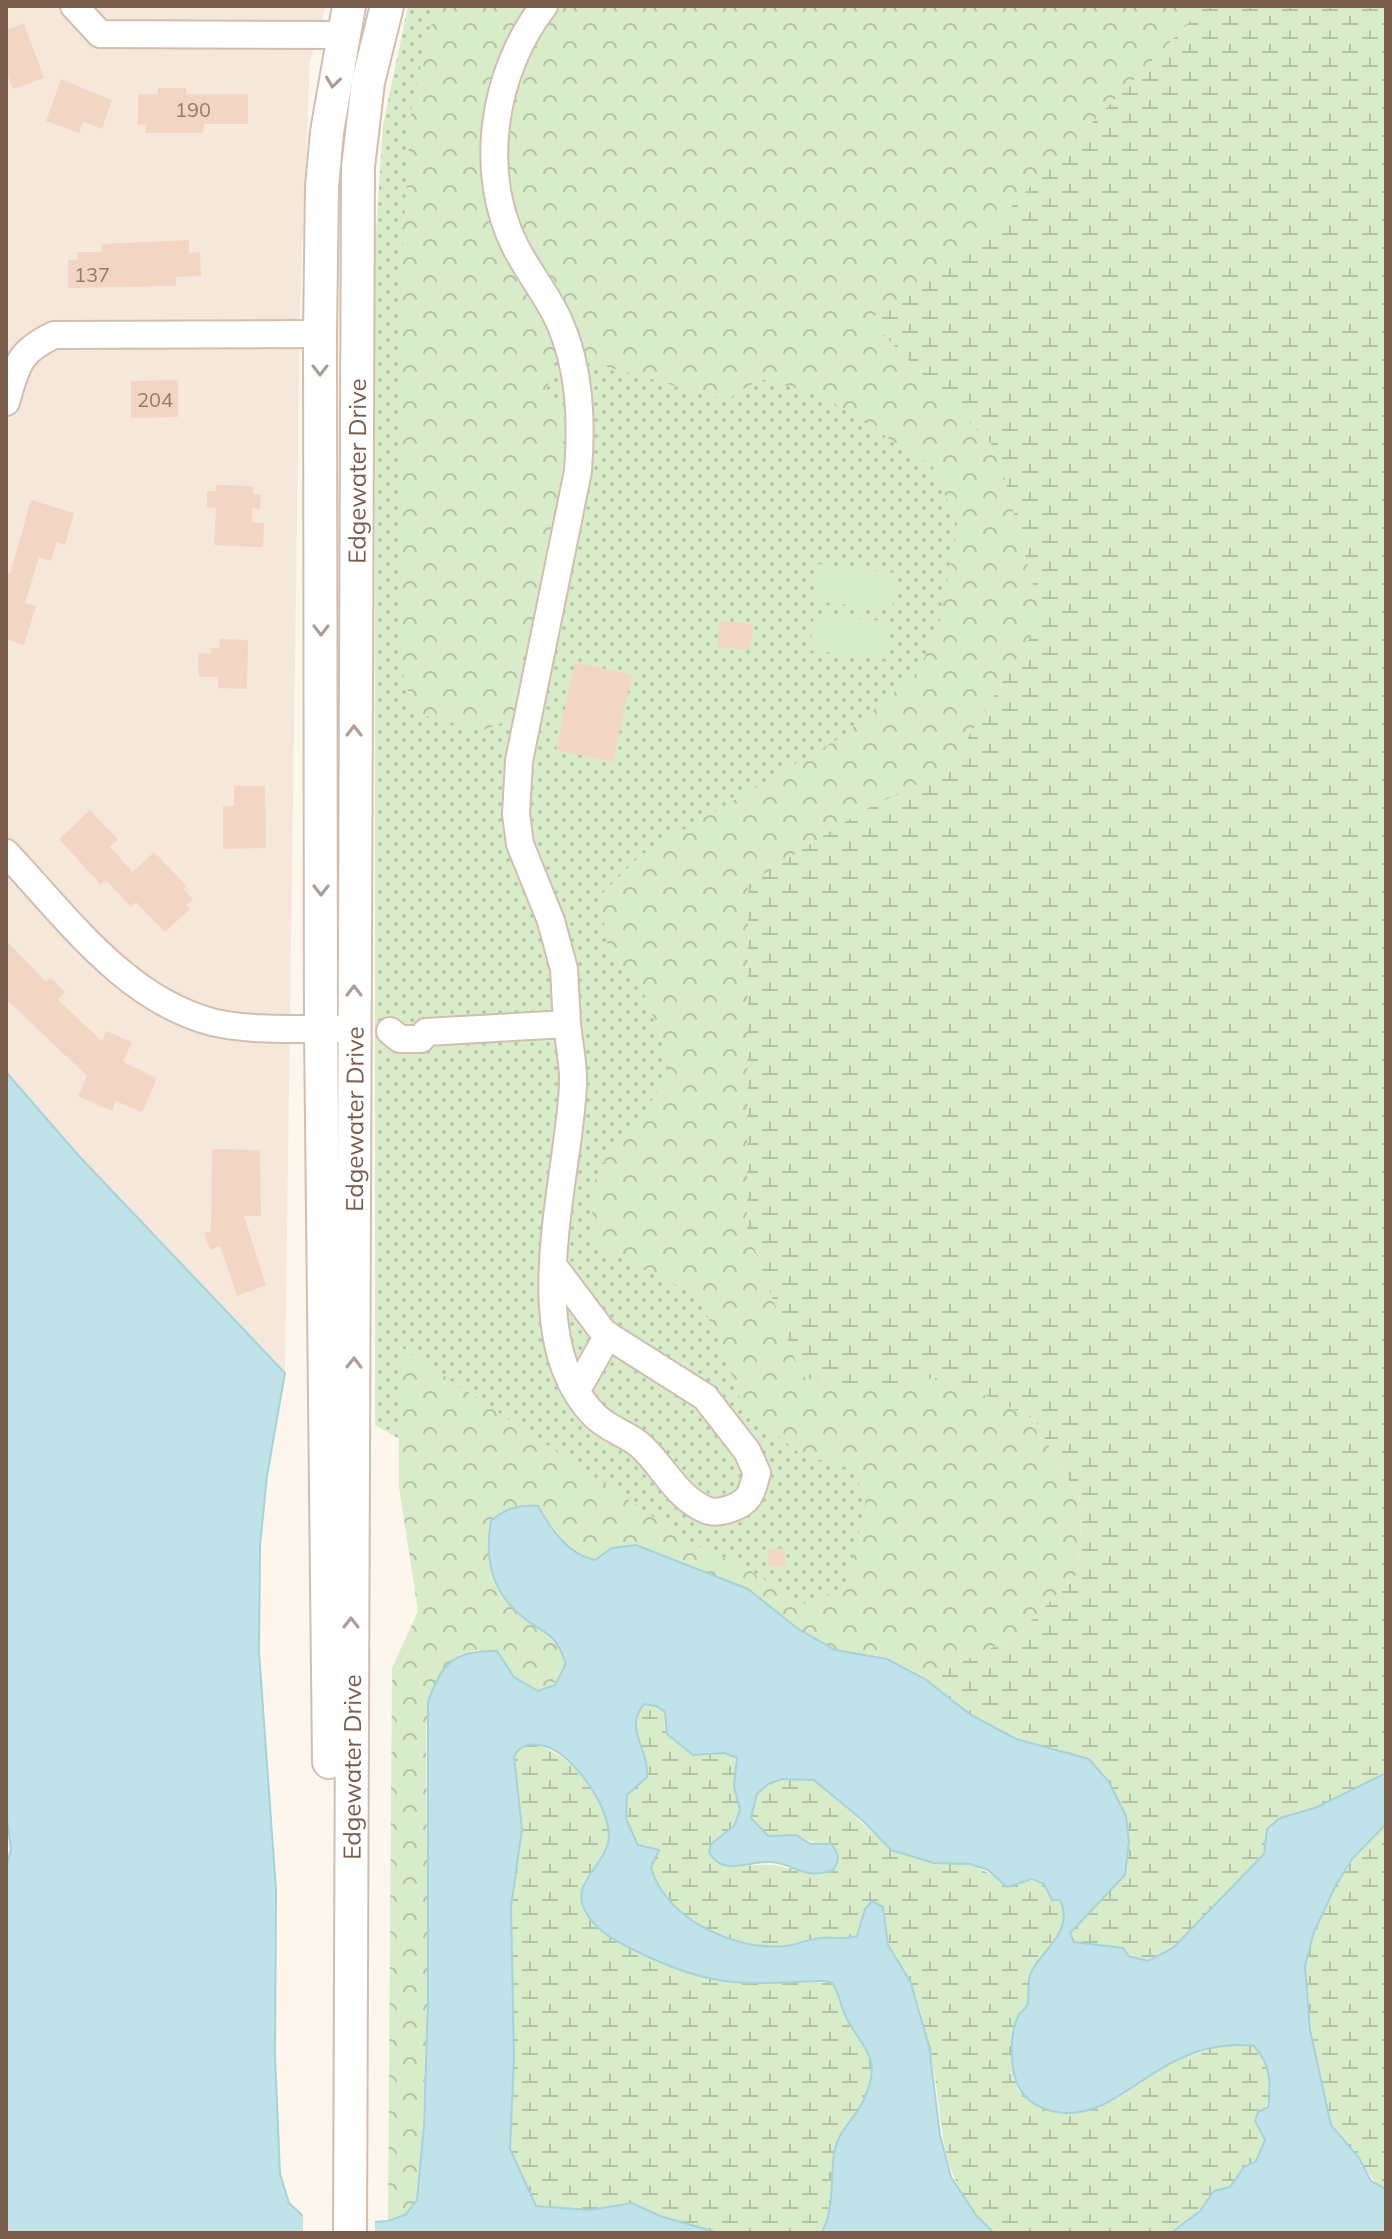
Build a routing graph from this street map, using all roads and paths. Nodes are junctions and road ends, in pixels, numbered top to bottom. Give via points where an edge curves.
1 (74, 6) edge
2 (387, 6) edge
3 (544, 6) edge
4 (345, 20) edge
5 (320, 334) junction
6 (6, 402) edge
7 (6, 853) edge
8 (567, 1024) junction
9 (321, 1029) junction
10 (354, 1029) junction
11 (555, 1268) junction
12 (608, 1335) junction
13 (577, 1390) junction
14 (342, 2178) junction
15 (332, 2233) edge
16 (350, 2233) edge

1 - 4 street via 100,34
10 -> 2 street, Edgewater Drive via 358,167 368,82
3 - 8 street via 526,29 506,81 496,116 495,173 515,246 559,323 575,374 581,422 578,471 519,761 516,814 520,844 564,969
4 -> 5 street, Edgewater Drive via 323,173
5 - 6 street via 54,335 30,347 15,369
5 -> 9 street, Edgewater Drive
7 - 9 street via 116,969 161,1002 238,1027
8 - 10 street via 426,1032 421,1039
8 - 11 street via 573,1084
9 - 10 street
9 - 14 street, Edgewater Drive
14 -> 10 street, Edgewater Drive
11 - 12 street
11 - 13 street via 554,1326 568,1377
12 - 13 street
12 - 13 street via 705,1397 747,1451 757,1473 749,1497 731,1509 708,1511 677,1490 641,1446 595,1417
14 - 15 street, Edgewater Drive
14 - 16 street, Edgewater Drive

